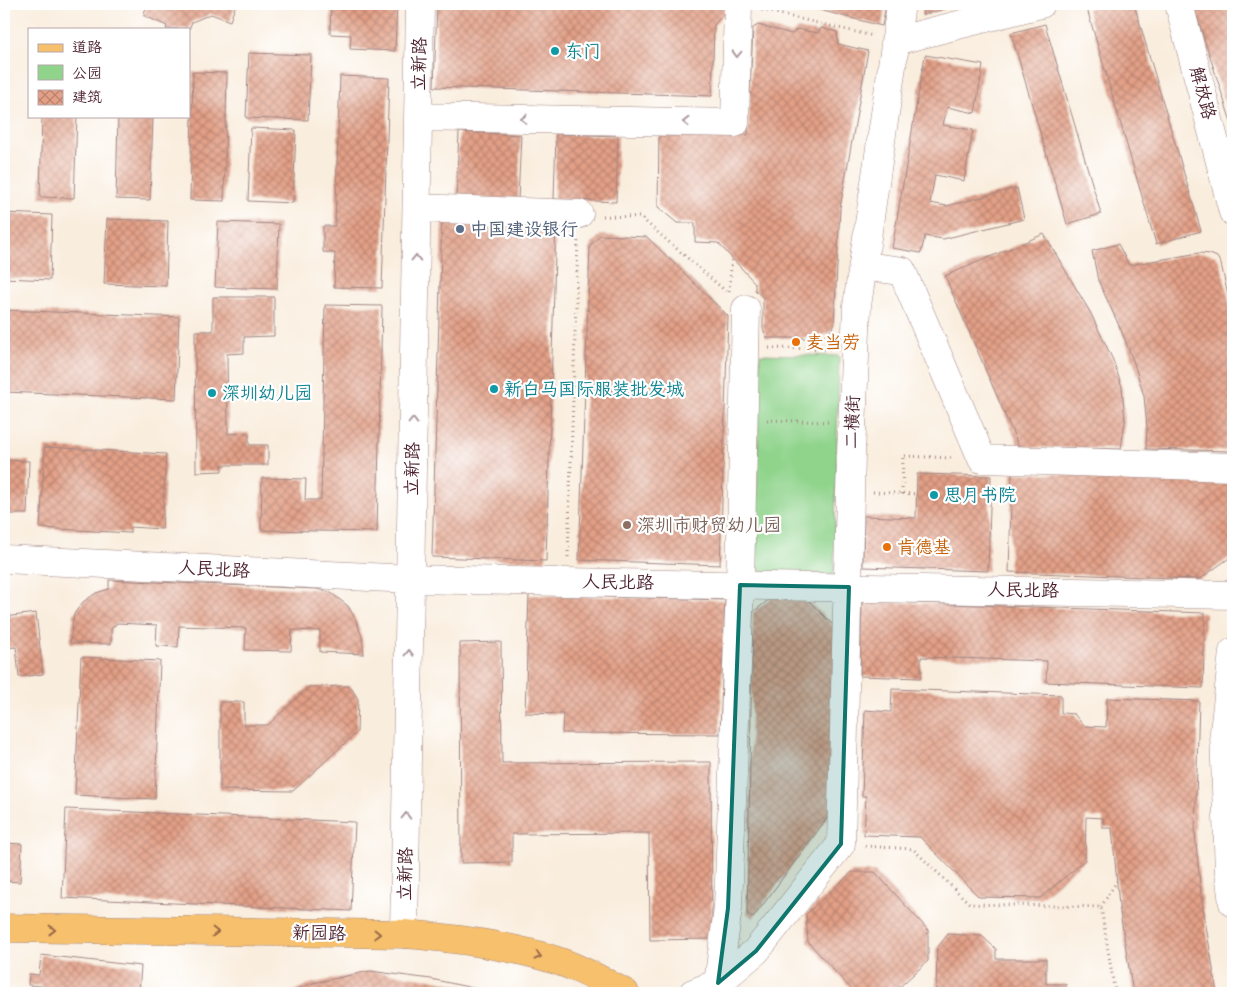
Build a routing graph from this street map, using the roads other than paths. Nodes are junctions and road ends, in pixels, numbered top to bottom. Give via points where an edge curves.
1 (420, 4) edge
2 (901, 4) edge
3 (1041, 4) edge
4 (1179, 4) edge
5 (738, 5) edge
6 (895, 41) junction
7 (418, 117) junction
8 (417, 208) junction
9 (1233, 212) edge
10 (579, 214) road end
11 (863, 266) junction
12 (737, 301) road end
13 (1233, 467) edge
14 (4, 559) edge
15 (410, 579) junction
16 (740, 585) junction
17 (848, 587) junction
18 (1233, 595) edge
19 (1233, 652) edge
20 (1233, 903) edge
21 (4, 928) edge
22 (404, 934) junction
23 (718, 983) junction
24 (625, 993) edge
25 (693, 993) edge

1 - 7 street, 立新路
2 - 6 street, 二横街
3 - 6 street
4 - 9 street, 解放路
5 -> 7 street via 735,124
6 - 11 street, 二横街
7 - 8 street, 立新路
8 - 10 street
15 -> 8 street, 立新路
11 - 13 street via 902,270 982,459
11 - 17 street, 二横街 via 856,306
12 - 16 street via 746,348
14 - 15 street, 人民北路
15 - 16 street, 人民北路
22 -> 15 street, 立新路
16 - 17 street, 人民北路
16 - 23 street via 728,908
17 - 18 street, 人民北路
17 - 23 street, 二横街 via 841,844 756,950
19 - 20 street via 1224,732
21 -> 22 main road, 新园路
22 -> 24 main road, 新园路 via 454,938 556,961
23 - 25 street

